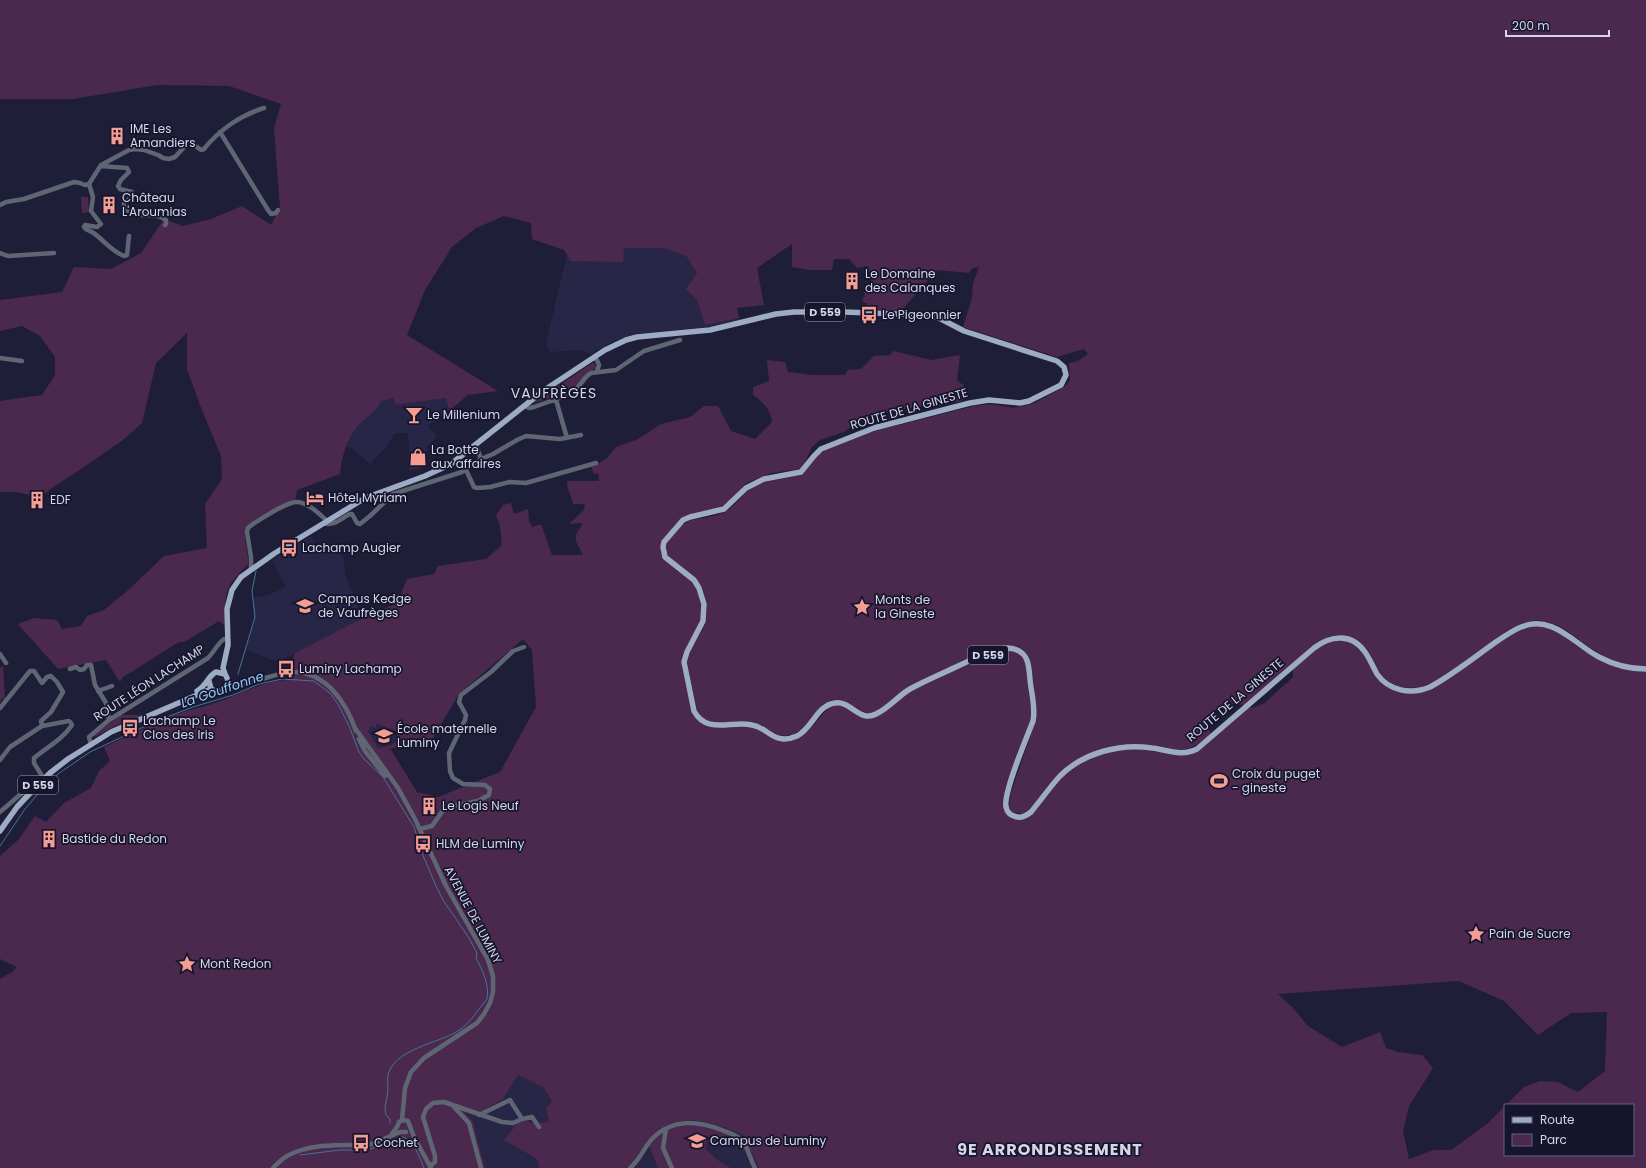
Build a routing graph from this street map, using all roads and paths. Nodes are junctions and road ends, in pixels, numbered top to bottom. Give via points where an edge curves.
1 (264, 108) dead end
2 (220, 132) junction
3 (101, 166) junction
4 (89, 184) junction
5 (0, 205) edge
6 (278, 210) dead end
7 (165, 225) dead end
8 (129, 236) dead end
9 (0, 253) edge
10 (54, 253) dead end
11 (680, 340) dead end
12 (0, 358) edge
13 (593, 358) junction
14 (22, 361) dead end
15 (597, 371) junction
16 (1065, 371) joint
17 (556, 400) junction
18 (524, 406) junction
19 (581, 435) dead end
20 (567, 438) junction
21 (476, 445) junction
22 (481, 459) junction
23 (596, 462) dead end
24 (466, 470) junction
25 (326, 522) junction
26 (251, 569) junction
27 (226, 638) junction
28 (524, 647) dead end
29 (0, 654) edge
30 (6, 662) dead end
31 (70, 669) dead end
32 (1646, 669) edge
33 (216, 672) junction
34 (225, 674) junction
35 (209, 680) junction
36 (228, 680) junction
37 (239, 684) junction
38 (112, 686) dead end
39 (227, 687) junction
40 (211, 689) junction
41 (98, 691) junction
42 (0, 708) edge
43 (162, 709) junction
44 (108, 720) junction
45 (42, 726) junction
46 (91, 745) junction
47 (0, 760) edge
48 (44, 779) junction
49 (0, 812) edge
50 (420, 829) junction
51 (0, 831) edge
52 (453, 1106) junction
53 (479, 1115) junction
54 (522, 1119) junction
55 (404, 1120) junction
56 (410, 1127) junction
57 (539, 1127) dead end
58 (666, 1129) junction
59 (398, 1130) junction
60 (406, 1132) junction
61 (414, 1137) junction
62 (431, 1167) edge
63 (272, 1168) edge
64 (481, 1168) edge
65 (630, 1168) edge
66 (672, 1168) edge
67 (755, 1168) edge

1 - 2 street via 239,119
2 - 3 street via 202,150 188,142 169,159 144,150 132,149
2 - 6 street via 270,214 276,214
3 - 4 street
3 - 7 street via 127,168 129,172 118,186 132,192 134,196 124,203 124,207 129,212 142,216 162,216 166,220
4 - 5 street via 85,186 74,182
4 - 8 street via 93,198 91,211 101,224 97,227 85,225 86,230 124,256 127,255
9 - 10 street via 8,256
11 - 15 street via 644,351 616,370
12 - 14 street
13 - 15 street via 598,362
13 - 16 main road, ROUTE LÉON LACHAMP / D 559 via 617,343 637,337 710,330 776,314 844,312 934,316 964,331 1057,361
13 - 18 main road, ROUTE LÉON LACHAMP / D 559
15 - 17 street via 586,376 574,392
16 - 32 main road, ROUTE DE LA GINESTE / D 559 via 1061,385 1025,402 989,400 970,403 874,428 833,444 817,452 801,472 764,479 746,488 724,509 690,517 679,523 662,547 665,557 694,580 700,588 704,604 701,628 684,662 694,711 698,717 710,724 754,725 770,735 782,739 790,738 806,730 829,704 841,703 859,714 875,715 915,686 972,660 1006,649 1016,649 1028,662 1034,712 1006,800 1010,814 1018,817 1031,812 1064,772 1092,755 1129,747 1180,753 1196,749 1314,648 1333,638 1355,642 1366,653 1382,679 1394,688 1407,691 1422,690 1435,684 1514,630 1532,624 1555,627 1609,662
17 - 18 street via 534,407
17 - 20 street
18 - 21 main road, ROUTE LÉON LACHAMP / D 559
19 - 20 street
20 - 22 street via 526,436
21 - 22 street
21 - 25 main road, ROUTE LÉON LACHAMP / D 559 via 445,468 365,498
22 - 24 street
23 - 24 street via 526,483 510,482 490,488 474,487
24 - 25 street via 396,493 360,524 352,514 333,524
25 - 26 main road, ROUTE LÉON LACHAMP / D 559
25 - 26 street via 303,503 298,502 289,504 253,524 247,532
26 - 27 main road, ROUTE LÉON LACHAMP / D 559 via 241,577 230,596
27 - 33 main road, ROUTE LÉON LACHAMP
27 - 34 main road, ROUTE LÉON LACHAMP via 227,652 223,668
27 - 44 street, ROUTE LÉON LACHAMP via 220,641 215,652 208,658
28 - 50 street via 513,651 459,699 466,715 449,752 450,771 453,778 463,784 488,787 489,795 478,801 444,809 432,826
29 - 30 street
31 - 41 street via 76,667 80,670 91,665
33 - 34 main road
33 - 35 main road
34 - 36 main road
35 - 40 main road
35 - 43 main road, ROUTE LÉON LACHAMP / D 559 via 202,688
36 - 37 street
36 - 39 main road
37 - 39 street, AVENUE DE LUMINY
37 - 50 street, AVENUE DE LUMINY via 292,672 318,678 331,687 355,728 398,788
38 - 41 street
39 - 40 main road via 219,692
40 - 43 main road, ROUTE LÉON LACHAMP / D 559
41 - 44 street via 106,703
42 - 45 street via 30,671 34,671 42,683 47,677 52,676 63,692 51,712 41,721
43 - 46 main road, ROUTE LÉON LACHAMP / D 559 via 111,732
44 - 46 street, ROUTE LÉON LACHAMP via 89,737
45 - 47 street via 10,748
45 - 48 street via 69,721 72,725 55,743 34,758 34,764
46 - 48 main road, ROUTE LÉON LACHAMP / D 559 via 68,759
48 - 49 street, ROUTE LÉON LACHAMP via 36,781
48 - 51 main road, ROUTE LÉON LACHAMP / D 559 via 17,807
50 - 55 street, AVENUE DE LUMINY via 446,886 488,960 494,987 488,1008 477,1022 424,1058 411,1072 405,1088
52 - 53 street
52 - 62 street via 437,1102 424,1113 435,1159
52 - 64 street via 469,1123
53 - 54 street via 508,1123
53 - 54 street via 510,1100
54 - 57 street via 532,1117
55 - 56 street
55 - 59 street via 398,1123
56 - 60 street
56 - 61 street
58 - 65 street via 653,1139
58 - 66 street via 663,1148
58 - 67 street via 684,1123 701,1123 738,1137 746,1147
59 - 60 street
59 - 63 street via 368,1145 320,1146 306,1149 286,1157
60 - 61 street
61 - 62 street

